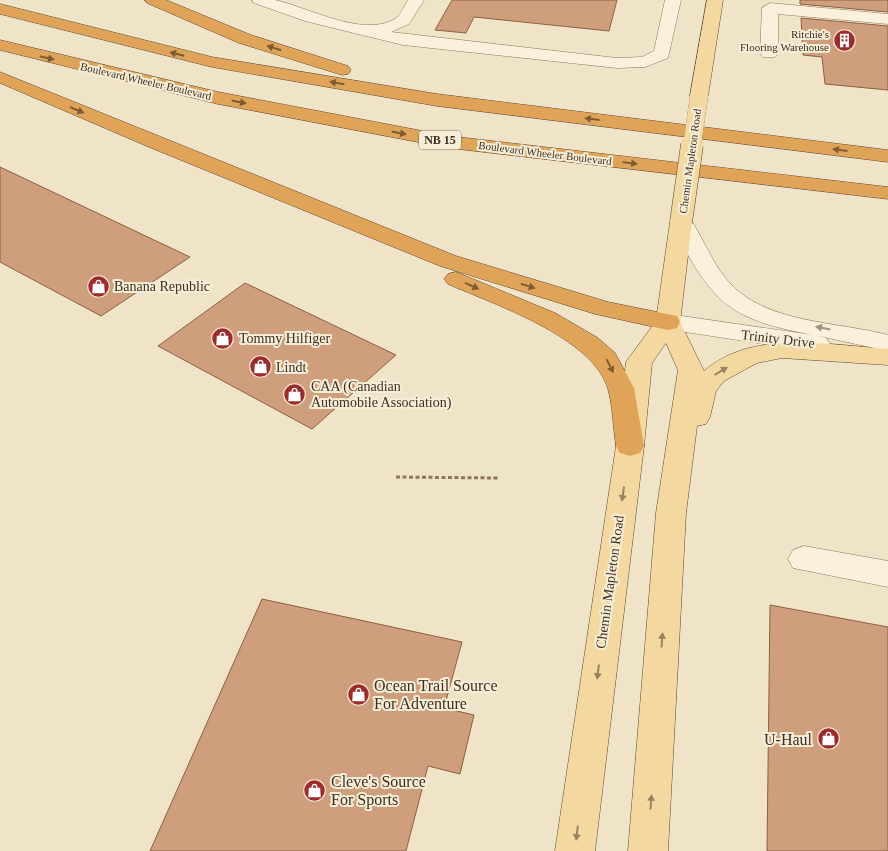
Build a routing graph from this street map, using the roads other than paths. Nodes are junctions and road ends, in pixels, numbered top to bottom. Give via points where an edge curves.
1 (153, 0) edge
2 (260, 0) edge
3 (416, 0) edge
4 (673, 0) edge
5 (716, 0) edge
6 (0, 9) edge
7 (888, 19) edge
8 (359, 29) junction
9 (0, 45) edge
10 (769, 53) dead end
11 (0, 77) edge
12 (437, 100) junction
13 (156, 143) junction
14 (888, 156) edge
15 (888, 193) edge
16 (681, 222) junction
17 (668, 322) junction
18 (888, 343) edge
19 (888, 355) edge
20 (630, 446) junction
21 (672, 513) junction
22 (804, 559) dead end
23 (888, 574) edge
24 (575, 851) edge
25 (648, 851) edge

12 -> 1 highway via 245,39
2 - 8 street
3 - 8 street via 401,22 381,29
4 - 8 street via 662,54 645,62 617,63 403,40
5 - 16 main road, Chemin Mapleton Road, bridge
12 -> 6 highway via 212,62
7 - 10 street via 770,8
9 -> 15 highway, Boulevard Wheeler Boulevard / NB 15 via 218,98 449,142
11 -> 13 highway
14 -> 12 highway
13 -> 17 highway via 448,261 604,309
13 -> 20 highway via 190,163 546,318 589,344 606,359 621,388
16 - 17 main road, Chemin Mapleton Road
18 -> 16 street via 775,318 738,304 720,287
17 - 19 street, Trinity Drive
17 - 20 main road, Chemin Mapleton Road via 639,362
17 - 21 main road via 691,370
21 -> 19 main road via 703,388 715,375 750,356 782,350
20 -> 24 main road, Chemin Mapleton Road
25 -> 21 main road
22 - 23 street

